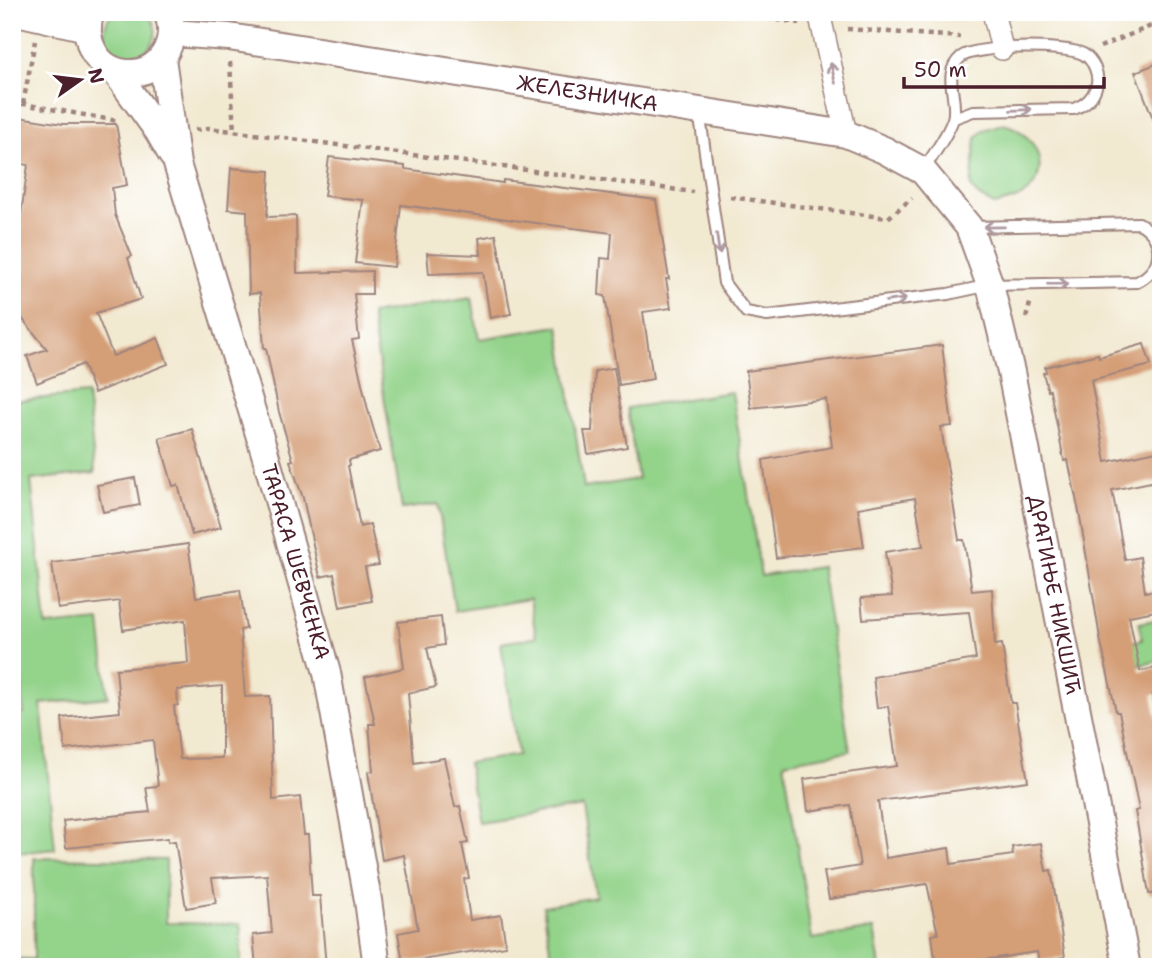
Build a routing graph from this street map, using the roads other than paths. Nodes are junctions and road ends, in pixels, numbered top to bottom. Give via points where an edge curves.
1 (993, 12) edge
2 (29, 14) edge
3 (89, 20) edge
4 (820, 20) edge
5 (170, 23) edge
6 (1000, 41) junction
7 (162, 58) junction
8 (114, 70) junction
9 (699, 111) junction
10 (954, 118) junction
11 (165, 132) junction
12 (846, 134) junction
13 (927, 176) junction
14 (969, 227) junction
15 (990, 285) junction
16 (377, 967) edge
17 (1127, 967) edge

1 - 6 street
2 - 3 street
3 - 8 street, ТАРАСА ШЕВЧЕНКА via 88,41 93,53
12 -> 4 street
5 - 7 street via 169,46
5 - 9 street, ЖЕЛЕЗНИЧКА via 229,37
6 - 10 lane via 956,62 951,79
10 -> 6 lane via 972,111 1074,109 1088,102 1094,92 1097,74 1083,54
7 - 8 street via 140,72
7 - 11 street, ТАРАСА ШЕВЧЕНКА
8 - 11 street, ТАРАСА ШЕВЧЕНКА
9 - 12 street, ЖЕЛЕЗНИЧКА
9 -> 15 lane via 724,283 746,312 767,316
10 - 13 lane
11 - 16 street, ТАРАСА ШЕВЧЕНКА via 266,457 327,673
12 - 13 street, ЖЕЛЕЗНИЧКА
13 - 14 street, ЖЕЛЕЗНИЧКА
14 - 15 street, ДРАГИЊЕ НИКШИЋ
15 -> 14 lane via 1137,282 1155,269 1157,246 1150,229 1139,223
15 - 17 street, ДРАГИЊЕ НИКШИЋ

